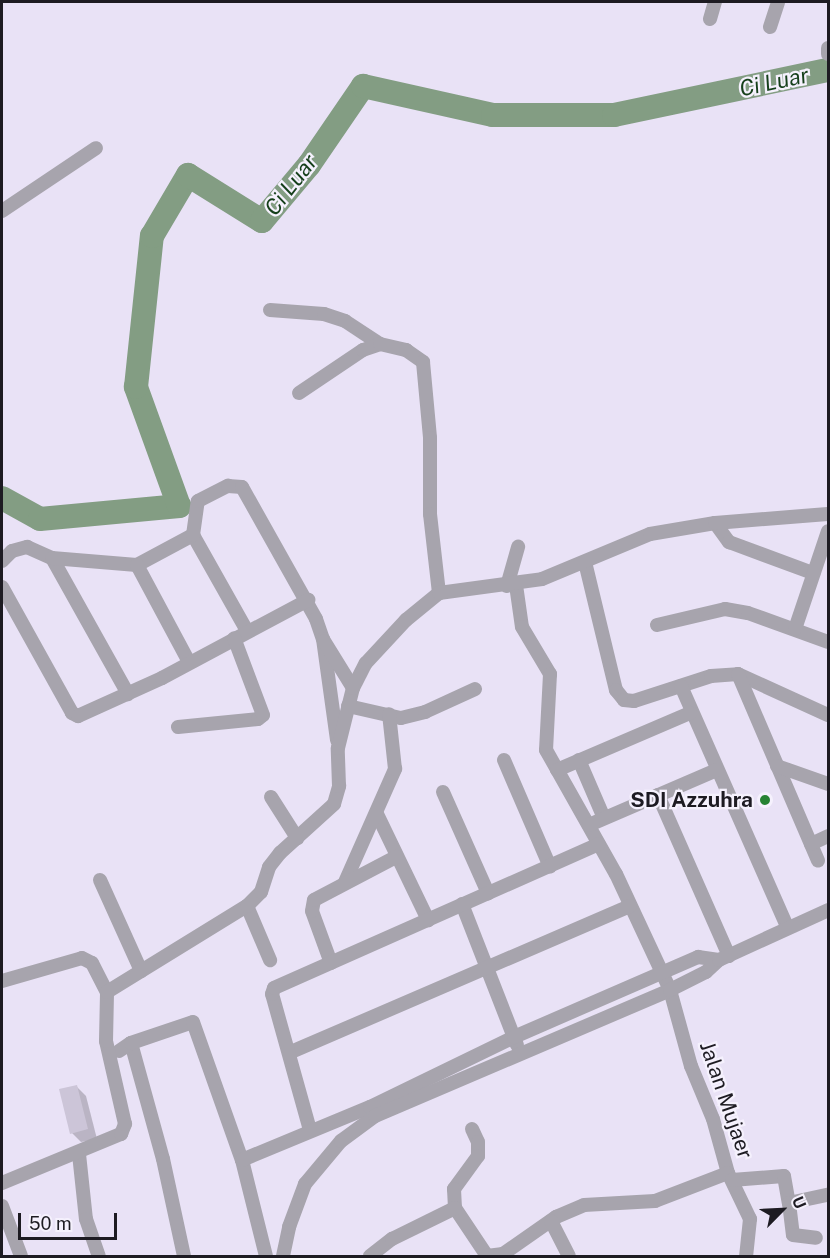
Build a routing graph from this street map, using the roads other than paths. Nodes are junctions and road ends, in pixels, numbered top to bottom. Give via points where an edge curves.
1 (715, 2) edge
2 (778, 2) edge
3 (710, 20) dead end
4 (770, 27) dead end
5 (828, 48) edge
6 (828, 54) edge
7 (96, 148) dead end
8 (2, 211) edge
9 (270, 310) dead end
10 (380, 344) junction
11 (299, 393) dead end
12 (828, 514) edge
13 (715, 523) junction
14 (828, 531) edge
15 (193, 535) junction
16 (518, 547) dead end
17 (52, 558) junction
18 (2, 561) edge
19 (585, 562) junction
20 (137, 565) junction
21 (813, 573) junction
22 (511, 586) junction
23 (2, 587) edge
24 (439, 593) junction
25 (308, 600) junction
26 (657, 625) dead end
27 (795, 629) junction
28 (240, 634) junction
29 (323, 639) junction
30 (828, 642) edge
31 (189, 662) junction
32 (738, 674) junction
33 (681, 686) junction
34 (353, 688) junction
35 (475, 689) dead end
36 (128, 694) junction
37 (348, 706) junction
38 (690, 713) junction
39 (389, 714) junction
40 (828, 715) edge
41 (178, 727) dead end
42 (338, 748) junction
43 (504, 760) dead end
44 (579, 760) junction
45 (777, 766) junction
46 (556, 770) junction
47 (717, 770) junction
48 (828, 784) edge
49 (443, 792) dead end
50 (658, 795) junction
51 (271, 797) dead end
52 (377, 814) junction
53 (604, 818) junction
54 (589, 825) junction
55 (828, 836) edge
56 (297, 838) junction
57 (599, 844) junction
58 (811, 844) junction
59 (396, 857) junction
60 (818, 861) dead end
61 (550, 867) junction
62 (100, 880) dead end
63 (345, 882) junction
64 (488, 893) junction
65 (462, 904) junction
66 (247, 906) junction
67 (635, 910) junction
68 (828, 910) edge
69 (428, 920) junction
70 (787, 926) junction
71 (724, 958) junction
72 (270, 960) dead end
73 (331, 963) junction
74 (488, 969) junction
75 (141, 970) junction
76 (663, 973) junction
77 (2, 981) edge
78 (670, 990) junction
79 (107, 992) junction
80 (514, 1037) junction
81 (131, 1043) junction
82 (119, 1051) dead end
83 (291, 1052) junction
84 (520, 1053) junction
85 (373, 1112) junction
86 (472, 1129) dead end
87 (310, 1130) junction
88 (79, 1154) junction
89 (242, 1160) junction
90 (730, 1177) junction
91 (2, 1183) edge
92 (828, 1195) edge
93 (789, 1203) junction
94 (2, 1206) edge
95 (455, 1208) junction
96 (551, 1221) junction
97 (816, 1238) dead end
98 (21, 1257) edge
99 (99, 1257) edge
100 (184, 1257) edge
101 (266, 1257) edge
102 (283, 1257) edge
103 (370, 1257) edge
104 (569, 1257) edge
105 (746, 1257) edge

1 - 3 street
2 - 4 street
5 - 6 street
7 - 8 street
9 - 10 street via 324,314 345,321
10 - 11 street via 363,350
10 - 24 street via 416,355 427,369 430,514
12 - 13 street
13 - 19 street via 650,534
13 - 21 street via 729,542
14 - 21 street
15 - 20 street
15 - 25 street via 198,501 228,486 242,487
15 - 28 street
16 - 22 street
17 - 18 street via 20,547
17 - 20 street
17 - 36 street
19 - 22 street
19 - 33 street via 620,697 634,701
20 - 31 street
21 - 27 street
22 - 24 street
22 - 46 street, Jalan Mujaer via 522,627 550,674 544,738
23 - 36 street via 72,713 82,715
24 - 34 street via 379,648
25 - 28 street
25 - 29 street
26 - 27 street via 725,609
27 - 30 street
28 - 31 street
28 - 41 street via 263,715 258,719
29 - 34 street
29 - 42 street
31 - 36 street
32 - 33 street via 711,676
32 - 40 street
32 - 45 street
33 - 38 street
34 - 37 street
35 - 39 street via 411,716
37 - 39 street
37 - 42 street
38 - 44 street
38 - 47 street
39 - 52 street via 395,769
42 - 56 street via 339,786 334,804
43 - 61 street
44 - 46 street
44 - 53 street
45 - 48 street
45 - 58 street
46 - 54 street, Jalan Mujaer
47 - 50 street
47 - 70 street
49 - 64 street
50 - 53 street
50 - 71 street
51 - 56 street
52 - 59 street
52 - 63 street
53 - 54 street
54 - 57 street, Jalan Mujaer
55 - 58 street
56 - 66 street via 269,867 261,892
57 - 61 street
57 - 67 street, Jalan Mujaer
58 - 60 street
59 - 63 street
59 - 69 street
61 - 64 street
62 - 75 street
63 - 73 street via 318,896 312,905
64 - 65 street
65 - 69 street
65 - 74 street
66 - 72 street
66 - 75 street
67 - 74 street
67 - 76 street, Jalan Mujaer
68 - 70 street
69 - 73 street
70 - 71 street
71 - 76 street via 698,957
71 - 78 street
73 - 83 street via 273,991
74 - 80 street
74 - 83 street
75 - 79 street
76 - 78 street, Jalan Mujaer
76 - 80 street
77 - 79 street via 82,958 92,963
78 - 84 street
78 - 90 street, Jalan Mujaer via 691,1066 713,1119
79 - 88 street via 106,1041 124,1129 115,1138
80 - 84 street
80 - 85 street
81 - 82 street
81 - 89 street via 193,1022
81 - 100 street via 163,1159
83 - 87 street
84 - 85 street
85 - 87 street
85 - 102 street via 341,1141 305,1184 292,1216
86 - 95 street via 478,1142 478,1156 454,1189
87 - 89 street
88 - 91 street
88 - 99 street via 86,1219
89 - 101 street
90 - 93 street via 784,1176
90 - 96 street via 644,1203 584,1205
90 - 105 street, Jalan Mujaer via 752,1228
92 - 93 street
93 - 97 street via 794,1235
94 - 98 street
95 - 96 street via 487,1256 503,1254
95 - 103 street via 392,1239
96 - 104 street

